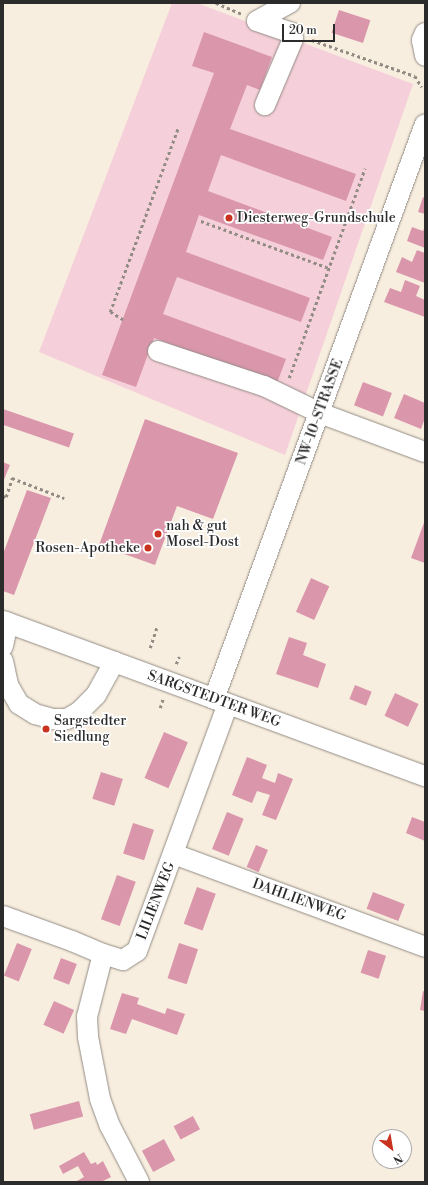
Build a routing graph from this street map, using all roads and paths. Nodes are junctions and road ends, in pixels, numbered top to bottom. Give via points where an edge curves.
1 (216, 3) edge
2 (290, 3) edge
3 (257, 21) junction
4 (292, 33) junction
5 (425, 33) edge
6 (425, 56) edge
7 (422, 87) dead end
8 (265, 105) dead end
9 (425, 124) edge
10 (178, 128) dead end
11 (365, 168) dead end
12 (201, 221) dead end
13 (329, 268) junction
14 (123, 320) dead end
15 (158, 351) dead end
16 (283, 396) junction
17 (320, 413) junction
18 (425, 452) edge
19 (3, 496) edge
20 (64, 498) dead end
21 (6, 622) edge
22 (157, 626) dead end
23 (3, 646) edge
24 (150, 648) dead end
25 (3, 661) edge
26 (114, 662) junction
27 (221, 702) junction
28 (425, 776) edge
29 (174, 854) junction
30 (3, 916) edge
31 (425, 947) edge
32 (103, 954) junction
33 (139, 1182) edge

1 - 3 path
2 - 3 street
3 - 4 street
4 - 7 path via 415,76
4 - 8 street via 293,39
5 - 6 street via 422,40
9 - 17 street, NW-10-STRASSE
10 - 14 path via 110,312
11 - 13 path
12 - 13 path
13 - 16 path
15 - 16 street via 264,386
16 - 17 street
17 - 18 street
17 - 27 street, NW-10-STRASSE
19 - 20 path via 6,497 12,478
21 - 23 street
21 - 26 street, SARGSTEDTER WEG
22 - 24 path
25 - 26 street via 8,685 19,704 35,714 53,719 67,719 79,712 96,695
26 - 27 street, SARGSTEDTER WEG
27 - 28 street, SARGSTEDTER WEG
27 - 29 street, LILIENWEG
29 - 31 street, DAHLIENWEG
29 - 32 street, LILIENWEG via 137,951 123,960
30 - 32 street, LILIENWEG
32 - 33 street via 87,1017 88,1037 100,1100 110,1126

